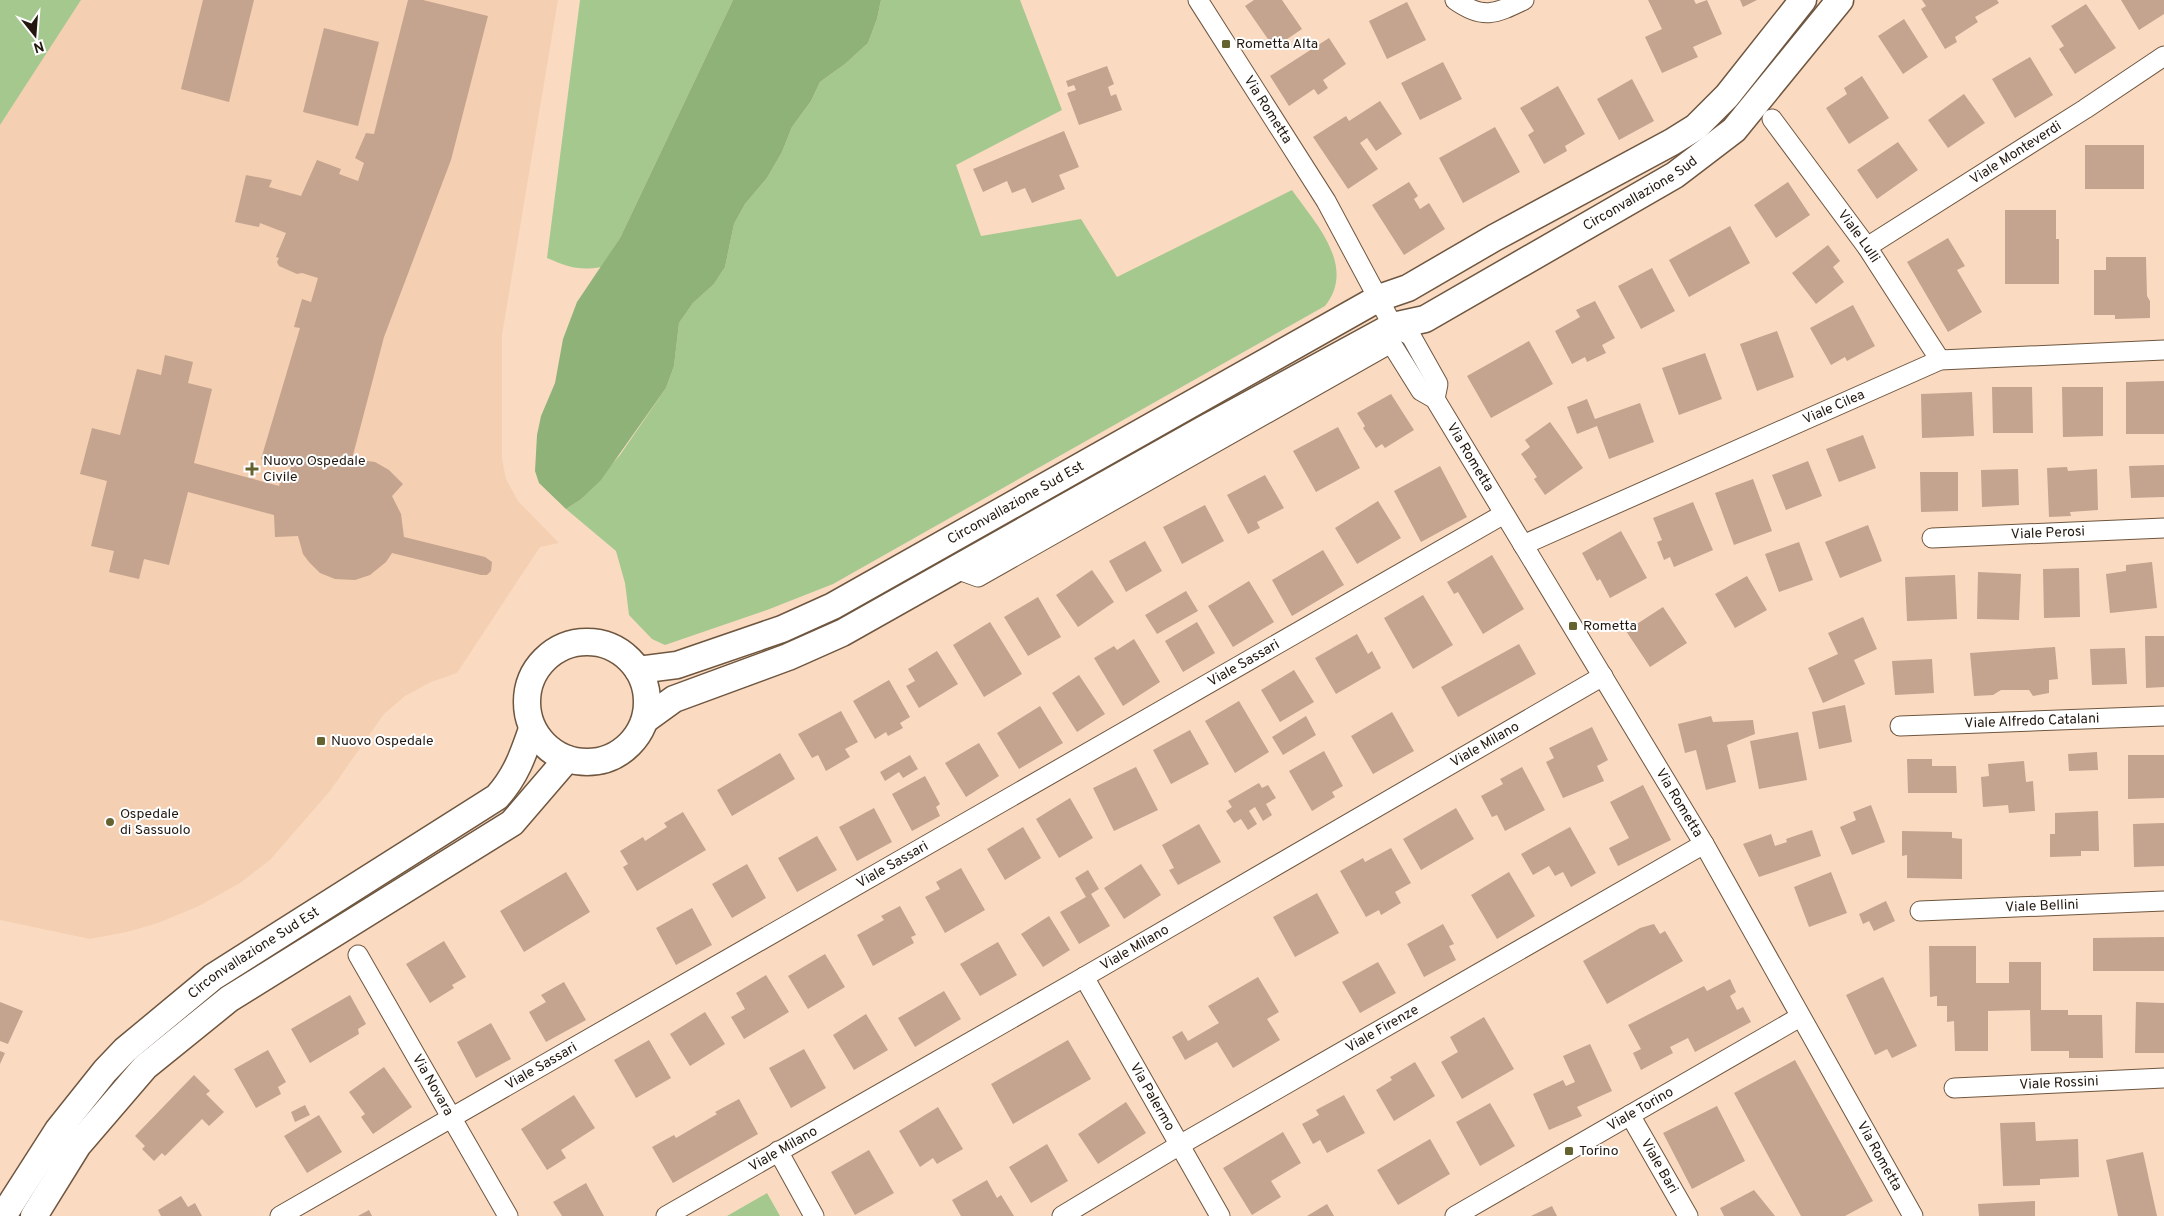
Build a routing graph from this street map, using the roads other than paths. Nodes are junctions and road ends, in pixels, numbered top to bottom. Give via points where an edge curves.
1 (1198, 0) edge
2 (1455, 0) edge
3 (1524, 0) edge
4 (1803, 0) edge
5 (1840, 0) edge
6 (2164, 56) edge
7 (1772, 119) dead end
8 (1867, 247) junction
9 (1379, 298) junction
10 (1392, 335) junction
11 (2164, 350) edge
12 (1940, 360) junction
13 (1504, 514) junction
14 (2164, 528) edge
15 (1932, 538) dead end
16 (1523, 544) junction
17 (638, 670) junction
18 (1603, 676) junction
19 (2164, 716) edge
20 (645, 720) junction
21 (1900, 726) dead end
22 (532, 729) junction
23 (567, 759) junction
24 (1704, 844) junction
25 (2164, 901) edge
26 (1920, 911) dead end
27 (358, 955) dead end
28 (1084, 977) junction
29 (1800, 1016) junction
30 (2164, 1078) edge
31 (1954, 1088) dead end
32 (1630, 1115) junction
33 (451, 1117) junction
34 (1178, 1146) junction
35 (778, 1151) junction
36 (3, 1216) edge
37 (34, 1216) edge
38 (280, 1216) edge
39 (508, 1216) edge
40 (666, 1216) edge
41 (814, 1216) edge
42 (1062, 1216) edge
43 (1220, 1216) edge
44 (1454, 1216) edge
45 (1688, 1216) edge
46 (1913, 1216) edge

1 - 9 street, Via Rometta via 1326,201
2 - 3 street via 1474,12 1500,12
4 - 9 main road, Circonvallazione Sud via 1727,96 1696,127 1408,288
5 - 10 main road, Circonvallazione Sud via 1734,130 1676,175
6 - 8 street, Viale Monteverdi
7 - 8 street, Viale Lulli
8 - 12 street, Viale Lulli
9 - 10 street, Via Rometta
9 - 17 main road, Circonvallazione Sud Est via 833,606 782,629 677,665
10 - 13 street, Via Rometta via 1411,336 1438,384 1435,399
10 - 20 main road, Circonvallazione Sud Est via 1204,429 842,634 674,699
11 - 12 street, Viale Cilea
12 - 16 street, Viale Cilea
13 - 16 street, Via Rometta
13 - 33 street, Viale Sassari
14 - 15 street, Viale Perosi
16 - 18 street, Via Rometta
17 - 20 main road, Circonvallazione Sud Est via 645,686
17 - 22 main road, Circonvallazione Sud Est via 625,655 605,644 579,642 554,650 535,670 529,684 526,699
18 - 24 street, Via Rometta
18 - 28 street, Viale Milano
19 - 21 street, Viale Alfredo Catalani
20 - 23 main road, Circonvallazione Sud Est via 633,741 614,756 591,762
22 - 23 main road, Circonvallazione Sud Est via 546,748
22 - 36 main road, Circonvallazione Sud Est via 510,782 497,797 213,977 125,1050 58,1130
23 - 37 main road, Circonvallazione Sud Est via 512,823 229,999 145,1067 78,1145
24 - 29 street, Via Rometta
24 - 34 street, Viale Firenze
25 - 26 street, Viale Bellini
27 - 33 street, Via Novara
28 - 34 street, Via Palermo
28 - 35 street, Viale Milano
29 - 32 street, Viale Torino
29 - 46 street, Via Rometta
30 - 31 street, Viale Rossini
32 - 44 street, Viale Torino
32 - 45 street, Viale Bari
33 - 38 street, Viale Sassari
33 - 39 street, Via Novara
34 - 42 street, Viale Firenze
34 - 43 street, Via Palermo
35 - 40 street, Viale Milano
35 - 41 street

